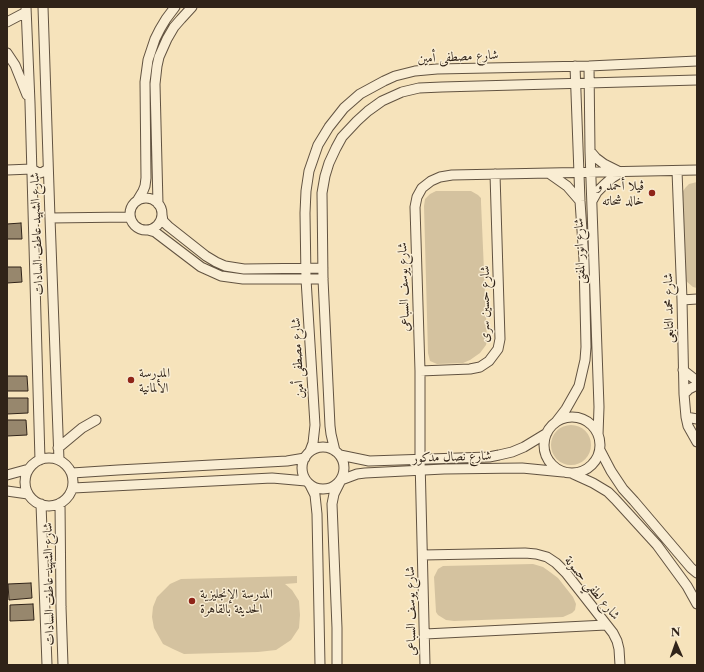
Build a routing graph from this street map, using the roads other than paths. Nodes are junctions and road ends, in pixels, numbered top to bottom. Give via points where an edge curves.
1 (43, 7) edge
2 (175, 7) edge
3 (192, 7) edge
4 (26, 10) edge
5 (7, 22) edge
6 (7, 53) edge
7 (697, 61) edge
8 (575, 66) junction
9 (589, 66) junction
10 (697, 80) edge
11 (576, 83) junction
12 (590, 83) junction
13 (30, 102) junction
14 (590, 151) junction
15 (48, 169) junction
16 (7, 170) edge
17 (32, 170) junction
18 (697, 170) edge
19 (677, 171) junction
20 (621, 172) junction
21 (579, 173) junction
22 (590, 173) junction
23 (495, 174) junction
24 (550, 174) junction
25 (49, 185) junction
26 (32, 186) junction
27 (137, 201) junction
28 (580, 201) junction
29 (592, 201) junction
30 (158, 204) junction
31 (162, 215) junction
32 (130, 217) junction
33 (50, 218) junction
34 (148, 230) junction
35 (306, 268) junction
36 (323, 268) junction
37 (306, 279) junction
38 (323, 279) junction
39 (697, 299) edge
40 (682, 300) junction
41 (683, 370) junction
42 (420, 371) junction
43 (697, 381) edge
44 (697, 385) edge
45 (684, 394) junction
46 (686, 417) junction
47 (697, 419) edge
48 (96, 420) dead end
49 (556, 422) junction
50 (547, 433) junction
51 (598, 436) junction
52 (697, 442) edge
53 (58, 448) junction
54 (600, 450) junction
55 (338, 453) junction
56 (308, 455) junction
57 (420, 459) junction
58 (40, 460) junction
59 (59, 460) junction
60 (29, 469) junction
61 (118, 470) junction
62 (421, 470) junction
63 (567, 472) junction
64 (72, 473) junction
65 (7, 475) edge
66 (340, 481) junction
67 (308, 483) junction
68 (117, 485) junction
69 (73, 488) junction
70 (7, 491) edge
71 (28, 494) junction
72 (60, 503) junction
73 (40, 504) junction
74 (423, 555) junction
75 (697, 573) edge
76 (697, 604) edge
77 (606, 625) junction
78 (425, 634) junction
79 (320, 662) edge
80 (337, 662) edge
81 (47, 665) edge
82 (63, 665) edge
83 (426, 665) edge
84 (620, 665) edge

1 - 15 street, شارع الشهيد عاطف السادات
2 - 27 street via 160,29 148,60 146,178 144,191
3 - 30 street via 167,39 155,75
4 - 5 street, شارع الشهيد عاطف السادات
4 - 13 street, شارع الشهيد عاطف السادات
6 - 13 street, شارع الشهيد عاطف السادات via 15,65
7 - 9 street, شارع مصطفى أمين
8 - 9 street, شارع مصطفى أمين
8 - 11 street, شارع انور المفتى
8 - 35 street, شارع مصطفى أمين via 415,71 395,76 360,94 344,108 329,127 311,163 306,191
9 - 12 street, شارع انور المفتى
10 - 12 street
11 - 12 street
11 - 21 street, شارع انور المفتى
11 - 36 street via 419,88 393,95 368,111 342,138 325,176 322,193
12 - 14 street, شارع انور المفتى
13 - 17 street, شارع الشهيد عاطف السادات
14 - 20 street via 604,164
14 - 22 street, شارع انور المفتى
15 - 17 street via 40,173
15 - 25 street, شارع الشهيد عاطف السادات
16 - 17 street
17 - 26 street, شارع الشهيد عاطف السادات
18 - 19 street, شارع يوسف السباعى
19 - 20 street, شارع يوسف السباعى
19 - 40 street, شارع محمد التابعى
20 - 22 street, شارع يوسف السباعى
20 - 29 street via 597,192
21 - 22 street, شارع يوسف السباعى
21 - 24 street, شارع يوسف السباعى
21 - 28 street, شارع انور المفتى
22 - 29 street, شارع انور المفتى
23 - 24 street, شارع يوسف السباعى
23 - 42 street, شارع يوسف السباعى via 440,177 430,181 417,197 415,207
23 - 42 street, شارع حسين سرى via 500,339 498,349 489,361 480,367
24 - 28 street via 567,186
25 - 26 street via 40,183
25 - 33 street, شارع الشهيد عاطف السادات
26 - 58 street, شارع الشهيد عاطف السادات
27 - 30 street via 148,198
27 - 32 street
28 - 49 street, شارع انور المفتى via 585,360 579,386
29 - 51 street, شارع انور المفتى
30 - 31 street
31 - 34 street via 159,223
31 - 35 street via 168,226 190,244 225,266 244,269
32 - 33 street
32 - 34 street via 138,228
33 - 53 street, شارع الشهيد عاطف السادات
34 - 37 street via 155,232 201,267 221,276 243,279
35 - 36 street
35 - 37 street, شارع مصطفى أمين
36 - 38 street
37 - 38 street
37 - 56 street, شارع مصطفى أمين via 315,425 313,443
38 - 55 street via 330,426
39 - 40 street
40 - 41 street, شارع محمد التابعى
41 - 43 street
41 - 45 street, شارع محمد التابعى
42 - 57 street, شارع يوسف السباعى
44 - 45 street
45 - 46 street, شارع محمد التابعى
46 - 47 street
46 - 52 street, شارع محمد التابعى
48 - 53 street
49 - 50 street
49 - 51 street via 572,417 580,419 588,422
50 - 57 street, شارع نصال مدكور via 524,447 499,455
50 - 63 street via 544,441 546,456 556,468
51 - 54 street
53 - 59 street, شارع الشهيد عاطف السادات
54 - 63 street via 590,467 581,472
54 - 75 street via 623,489
55 - 56 street via 327,447 318,448
55 - 57 street, شارع نصال مدكور via 369,461
55 - 66 street via 345,467
56 - 61 street via 287,461
56 - 67 street via 302,466
57 - 62 street, شارع يوسف السباعى
58 - 59 street
58 - 60 street
59 - 64 street
60 - 65 street
60 - 71 street via 25,482
61 - 64 street
61 - 68 street
62 - 63 street, شارع نصال مدكور via 522,468
62 - 66 street, شارع نصال مدكور via 357,474
62 - 74 street, شارع يوسف السباعى
63 - 76 street via 594,483 615,499 657,545
64 - 69 street
66 - 67 street via 326,489 317,489
66 - 80 street via 332,504
67 - 68 street via 272,478
67 - 79 street via 315,495 318,514
68 - 69 street
69 - 72 street via 66,500
70 - 71 street
71 - 73 street
72 - 73 street via 50,506
72 - 82 street, شارع الشهيد عاطف السادات
73 - 81 street, شارع الشهيد عاطف السادات
74 - 77 street, شارع لطفي حسونة via 525,553 547,557 566,573
74 - 78 street, شارع يوسف السباعى
77 - 78 street
77 - 84 street, شارع لطفي حسونة via 617,641
78 - 83 street, شارع يوسف السباعى
79 - 80 street

